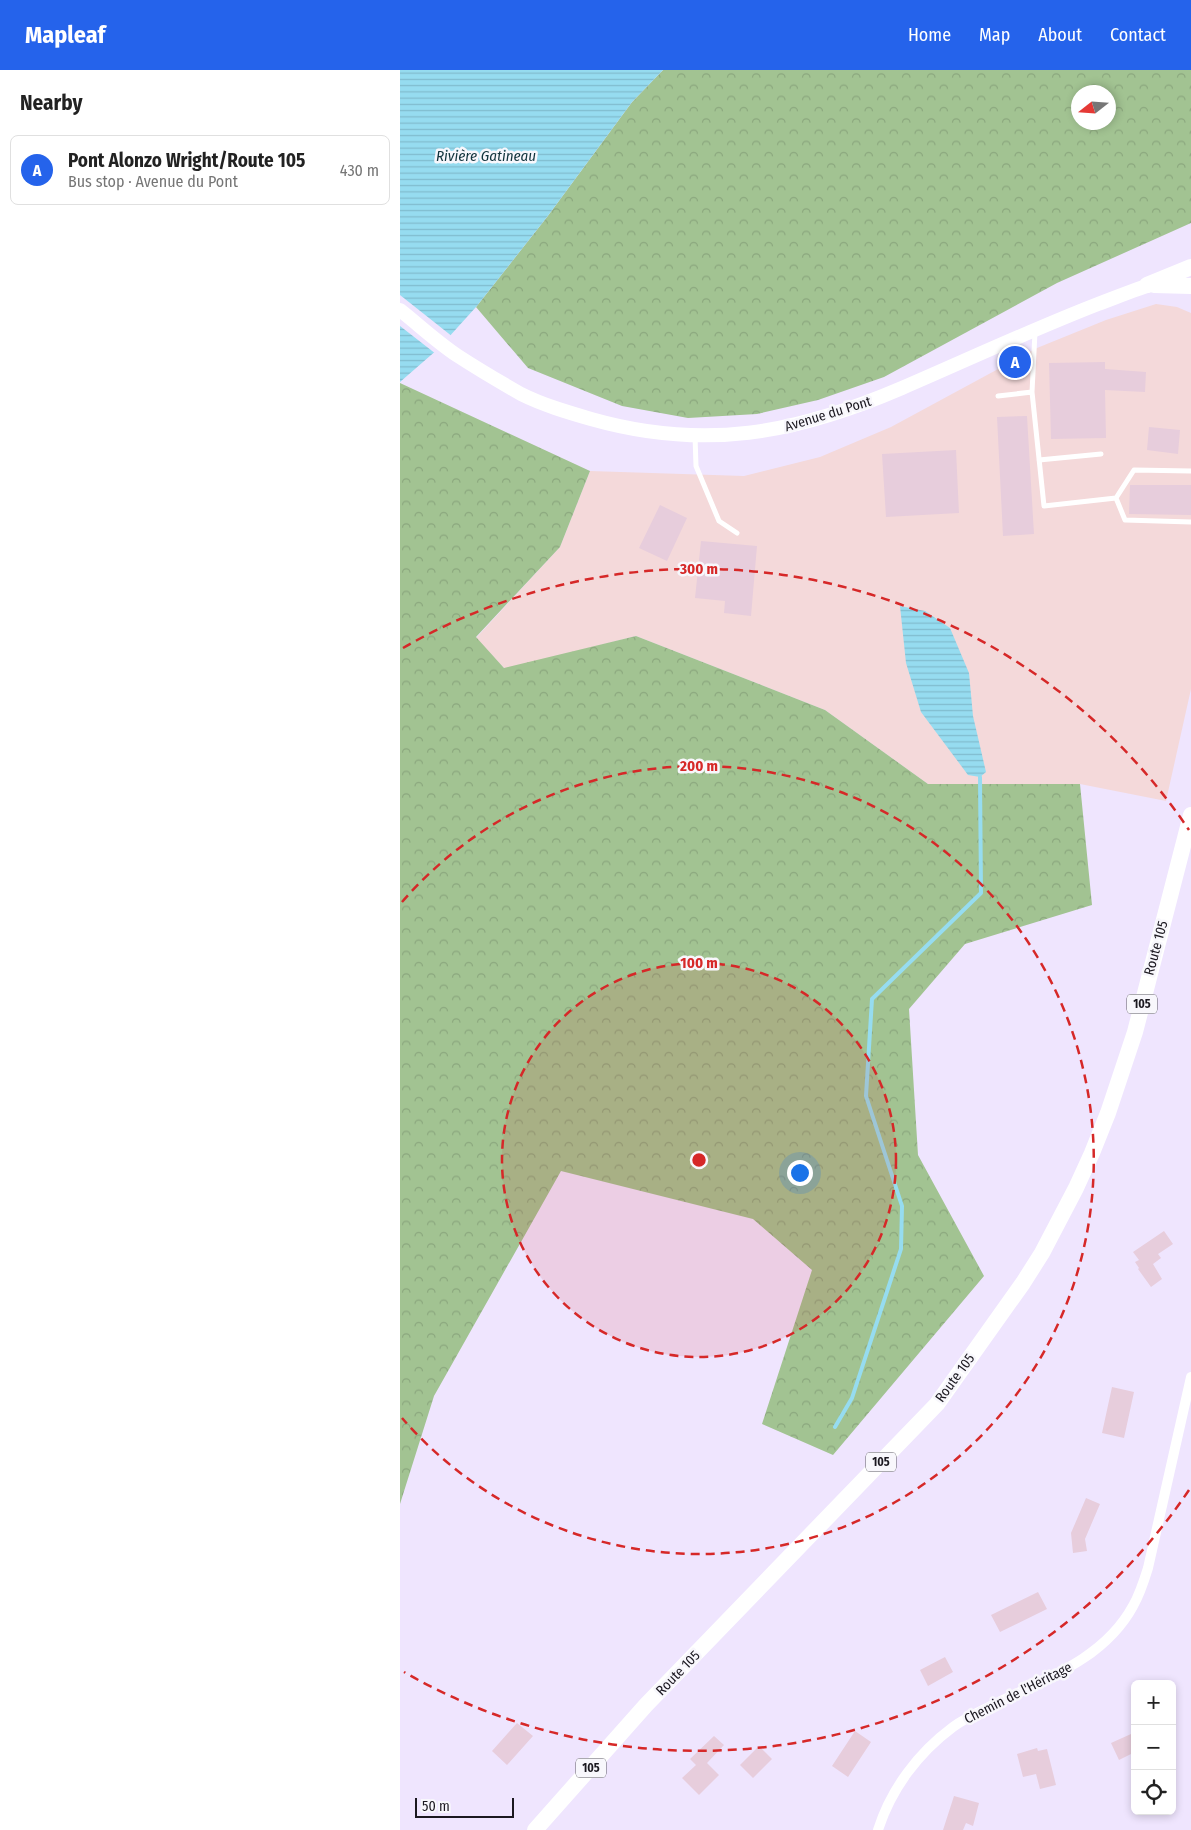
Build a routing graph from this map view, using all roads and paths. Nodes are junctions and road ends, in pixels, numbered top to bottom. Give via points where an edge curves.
1 (1191, 267) edge
2 (1191, 272) edge
3 (1147, 285) junction
4 (1191, 286) edge
5 (400, 310) edge
6 (1036, 329) junction
7 (1032, 392) junction
8 (998, 396) dead end
9 (695, 435) junction
10 (1100, 454) dead end
11 (1039, 460) junction
12 (1191, 471) edge
13 (1116, 498) junction
14 (1191, 522) edge
15 (737, 534) dead end
16 (1191, 815) edge
17 (1191, 1378) edge
18 (535, 1830) edge
19 (878, 1830) edge

1 - 3 main road
2 - 3 main road, Avenue du Pont
3 - 4 main road
3 - 6 main road, Avenue du Pont
5 - 9 main road, Avenue du Pont via 456,355 543,404 605,423
6 - 7 lane
6 - 9 main road, Avenue du Pont via 900,389 819,419 757,433
7 - 8 lane
7 - 11 lane
9 - 15 lane via 696,466 719,521
10 - 11 lane
11 - 13 lane via 1044,506
12 - 13 lane via 1134,470
13 - 14 lane via 1125,520
16 - 18 main road, Route 105 / 105 via 1135,1032 1108,1114 1076,1188 1023,1284 937,1404 646,1706
17 - 19 street, Chemin de l'Héritage via 1148,1568 1132,1608 1105,1642 1086,1657 954,1726 939,1739 913,1765 890,1802

